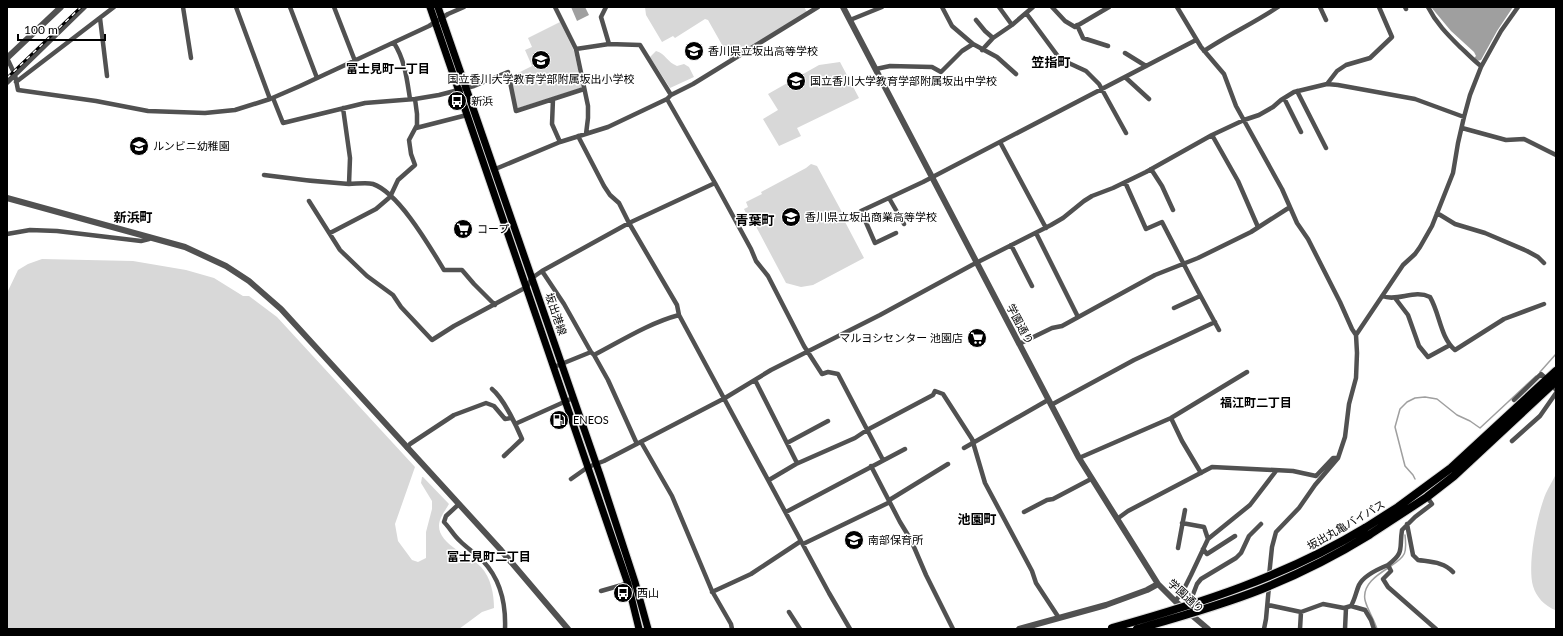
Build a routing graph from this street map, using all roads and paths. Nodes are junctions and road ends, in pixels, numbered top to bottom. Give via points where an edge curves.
1 (61, 7) edge
2 (85, 7) edge
3 (114, 7) edge
4 (183, 7) edge
5 (236, 7) edge
6 (290, 7) edge
7 (334, 7) edge
8 (430, 7) edge
9 (438, 7) edge
10 (464, 7) edge
11 (555, 7) edge
12 (606, 7) edge
13 (818, 7) edge
14 (843, 7) edge
15 (882, 7) edge
16 (942, 7) edge
17 (999, 7) edge
18 (1033, 7) edge
19 (1052, 7) edge
20 (1109, 7) edge
21 (1177, 7) edge
22 (1278, 7) edge
23 (1320, 7) edge
24 (1379, 7) edge
25 (1428, 7) edge
26 (1518, 7) edge
27 (1026, 13) junction
28 (100, 18) junction
29 (850, 20) junction
30 (976, 20) dead end
31 (1326, 20) dead end
32 (436, 22) junction
33 (1012, 25) junction
34 (1077, 25) junction
35 (993, 38) junction
36 (1196, 40) junction
37 (394, 43) junction
38 (609, 44) junction
39 (973, 44) junction
40 (1108, 46) dead end
41 (576, 49) junction
42 (982, 50) junction
43 (1204, 51) junction
44 (1125, 53) dead end
45 (7, 58) edge
46 (191, 58) dead end
47 (355, 62) junction
48 (1146, 66) junction
49 (1482, 66) junction
50 (876, 69) junction
51 (1016, 74) dead end
52 (15, 75) junction
53 (107, 76) dead end
54 (1125, 76) junction
55 (317, 78) junction
56 (16, 82) junction
57 (7, 83) edge
58 (1327, 84) junction
59 (1102, 88) junction
60 (462, 89) junction
61 (584, 89) junction
62 (1297, 91) junction
63 (669, 97) junction
64 (1284, 98) junction
65 (271, 99) junction
66 (412, 99) junction
67 (553, 99) junction
68 (1149, 99) dead end
69 (342, 108) junction
70 (467, 115) junction
71 (1464, 117) junction
72 (1244, 120) junction
73 (416, 128) junction
74 (1462, 128) junction
75 (1301, 132) dead end
76 (1126, 133) dead end
77 (586, 134) junction
78 (1212, 135) junction
79 (578, 136) junction
80 (560, 142) junction
81 (1000, 142) junction
82 (1326, 148) dead end
83 (1556, 155) edge
84 (1151, 169) junction
85 (491, 171) junction
86 (264, 175) dead end
87 (931, 177) junction
88 (1125, 182) junction
89 (715, 183) junction
90 (349, 184) junction
91 (390, 197) junction
92 (7, 198) edge
93 (889, 198) junction
94 (309, 201) dead end
95 (1290, 207) junction
96 (1173, 210) dead end
97 (1437, 213) junction
98 (629, 224) junction
99 (904, 224) dead end
100 (1258, 227) junction
101 (1046, 228) junction
102 (330, 233) junction
103 (896, 233) dead end
104 (1036, 233) junction
105 (7, 234) edge
106 (150, 237) junction
107 (1012, 245) junction
108 (976, 262) junction
109 (1544, 263) dead end
110 (1184, 264) junction
111 (542, 271) junction
112 (532, 278) junction
113 (526, 286) junction
114 (1032, 286) dead end
115 (1200, 296) junction
116 (1382, 296) junction
117 (1395, 298) junction
118 (1544, 304) dead end
119 (495, 305) junction
120 (1174, 308) dead end
121 (679, 314) junction
122 (1078, 317) junction
123 (1215, 322) junction
124 (1219, 330) dead end
125 (1356, 335) junction
126 (1019, 344) junction
127 (1450, 345) junction
128 (807, 352) junction
129 (592, 353) junction
130 (558, 366) junction
131 (1556, 371) edge
132 (1247, 372) dead end
133 (755, 380) junction
134 (1553, 385) edge
135 (492, 390) dead end
136 (725, 398) junction
137 (570, 400) junction
138 (1514, 400) dead end
139 (1050, 402) junction
140 (511, 418) junction
141 (1171, 418) junction
142 (828, 421) dead end
143 (515, 424) junction
144 (867, 430) junction
145 (1512, 441) dead end
146 (973, 442) junction
147 (639, 443) junction
148 (787, 443) junction
149 (407, 448) junction
150 (964, 448) dead end
151 (905, 449) dead end
152 (504, 456) dead end
153 (1079, 458) junction
154 (1338, 458) junction
155 (884, 460) junction
156 (797, 463) junction
157 (596, 464) junction
158 (948, 464) dead end
159 (871, 466) junction
160 (588, 467) junction
161 (1276, 471) junction
162 (1201, 473) junction
163 (1091, 478) junction
164 (571, 479) dead end
165 (769, 480) junction
166 (1427, 497) junction
167 (890, 501) junction
168 (458, 504) junction
169 (1184, 510) dead end
170 (786, 512) junction
171 (1024, 512) dead end
172 (1117, 519) junction
173 (1182, 523) junction
174 (1260, 524) dead end
175 (1407, 524) junction
176 (1367, 532) junction
177 (1235, 536) dead end
178 (1208, 539) junction
179 (802, 542) junction
180 (1178, 548) dead end
181 (1203, 549) junction
182 (1389, 567) junction
183 (1454, 572) dead end
184 (631, 583) junction
185 (1158, 584) junction
186 (601, 591) dead end
187 (712, 592) junction
188 (1175, 601) junction
189 (1268, 605) junction
190 (1349, 607) junction
191 (1186, 610) junction
192 (789, 612) dead end
193 (1301, 612) junction
194 (1059, 618) junction
195 (1110, 628) edge
196 (505, 629) edge
197 (568, 629) edge
198 (639, 629) edge
199 (648, 629) edge
200 (732, 629) edge
201 (800, 629) edge
202 (850, 629) edge
203 (953, 629) edge
204 (1019, 629) edge
205 (1137, 629) edge
206 (1208, 629) edge
207 (1264, 629) edge
208 (1300, 629) edge
209 (1345, 629) edge
210 (1374, 629) edge
211 (1436, 629) edge

1 - 45 street
2 - 52 street
3 - 28 street
4 - 46 street
5 - 65 street
6 - 55 street
7 - 47 street
8 - 32 main road, 坂出港線
9 - 32 main road, 坂出港線
10 - 32 street
11 - 41 street
12 - 38 street via 601,17
13 - 63 street
14 - 29 street, 学園通り
15 - 29 street
16 - 39 street via 952,26
17 - 33 street
18 - 27 street
19 - 34 street via 1065,20 1075,27
20 - 34 street
21 - 36 street
22 - 43 street
23 - 31 street
24 - 58 street via 1392,37 1370,58 1346,65 1337,71
25 - 49 street via 1445,33
26 - 49 street
27 - 33 street
27 - 59 street via 1060,59 1086,71
28 - 53 street
28 - 56 street
29 - 50 street, 学園通り
30 - 35 street
32 - 37 street
32 - 60 main road, 坂出港線
33 - 35 street
34 - 40 street via 1083,38
35 - 42 street
36 - 43 street
36 - 48 street
37 - 47 street
37 - 66 street via 400,53
38 - 41 street
38 - 63 street via 640,45
39 - 42 street
39 - 50 street via 941,72 932,67 890,66
41 - 61 street
42 - 51 street via 997,57
43 - 72 street via 1224,74
44 - 48 street
45 - 52 street
47 - 55 street
48 - 54 street
49 - 71 street
50 - 87 street, 学園通り
52 - 56 street
52 - 57 street
54 - 59 street
54 - 68 street
55 - 65 street
56 - 65 street via 18,90 148,111 205,114 235,110
58 - 62 street
58 - 71 street via 1415,98
59 - 76 street
59 - 81 street
60 - 66 street
60 - 67 street via 508,72 516,111
60 - 70 main road, 坂出港線
60 - 85 main road, 坂出港線
61 - 67 street
61 - 77 street via 588,118
62 - 64 street
62 - 82 street
63 - 77 street via 608,127
63 - 89 street
64 - 72 street via 1259,115
64 - 75 street
65 - 69 street via 283,123
66 - 69 street
66 - 73 street via 417,114
67 - 80 street via 552,124
69 - 90 street via 350,158
70 - 73 street
70 - 85 main road, 坂出港線
71 - 74 street
72 - 78 street
72 - 95 street
73 - 91 street via 409,140 415,165 398,180
74 - 83 street via 1506,140 1524,139
74 - 97 street via 1453,173
77 - 79 street
78 - 84 street
78 - 100 street via 1238,181
79 - 80 street
79 - 98 street via 604,186 619,203
80 - 85 street
81 - 87 street
81 - 101 street
84 - 88 street
84 - 96 street
85 - 112 main road, 坂出港線
85 - 113 main road, 坂出港線
86 - 90 street
87 - 93 street
87 - 108 street, 学園通り
88 - 101 street via 1084,201
88 - 110 street via 1146,229 1162,222
89 - 98 street
89 - 128 street via 756,261 768,276
90 - 91 street via 372,184
91 - 102 street via 376,210
91 - 119 street via 419,229 444,270 462,270
92 - 106 street
93 - 99 street
93 - 103 street via 861,211 875,243
94 - 102 street
95 - 100 street
95 - 125 street
97 - 109 street via 1455,224 1485,233 1527,251
97 - 116 street via 1420,247 1402,265
98 - 111 street
98 - 121 street via 677,305
100 - 110 street
101 - 104 street
102 - 119 street via 340,250 367,276 393,295 432,340
104 - 107 street
104 - 122 street
105 - 106 street via 30,230 141,241
106 - 149 street via 185,247 226,266 264,293 287,314
107 - 108 street
107 - 114 street
108 - 126 street, 学園通り
108 - 128 street
110 - 115 street
110 - 122 street via 1155,275
111 - 112 street
111 - 129 street
112 - 113 street
112 - 130 main road, 坂出港線
113 - 119 street
113 - 130 main road, 坂出港線
115 - 120 street
115 - 123 street
116 - 117 street
116 - 125 street
117 - 127 street via 1416,294 1430,297
117 - 127 street via 1408,315 1419,346 1428,357
118 - 127 street via 1504,319 1456,350
121 - 129 street
121 - 136 street
122 - 126 street
123 - 124 street
123 - 139 street
125 - 154 street via 1356,378 1349,404 1345,437
126 - 139 street, 学園通り
128 - 133 street
128 - 144 street via 822,374 838,374
129 - 130 street
129 - 147 street
130 - 137 main road, 坂出港線
131 - 134 highway, 坂出丸亀バイパス
132 - 141 street
133 - 136 street
133 - 148 street
134 - 138 street via 1543,375 1538,376
134 - 145 street via 1540,416
134 - 166 highway, 坂出丸亀バイパス via 1479,454
134 - 176 highway, 坂出丸亀バイパス
135 - 140 street
136 - 147 street
136 - 165 street
137 - 143 street
137 - 157 main road, 坂出港線
137 - 160 main road, 坂出港線
139 - 146 street
139 - 153 street, 学園通り
140 - 143 street
140 - 149 street via 505,419 490,403 482,404 454,414
141 - 153 street
141 - 162 street
142 - 148 street
143 - 152 street via 522,439
144 - 146 street via 933,395 936,390 948,401
144 - 155 street
144 - 156 street via 855,438
146 - 150 street
146 - 194 street via 985,483 1036,583
147 - 157 street
147 - 187 street via 672,496
148 - 156 street
149 - 168 street
151 - 155 street
153 - 163 street, 学園通り
154 - 161 street via 1333,458 1316,476 1293,471
154 - 189 street via 1299,508 1276,532 1272,547
155 - 159 street
156 - 165 street
157 - 160 street
157 - 184 main road, 坂出港線
158 - 167 street
159 - 167 street
159 - 170 street
160 - 164 street
160 - 184 main road, 坂出港線
161 - 162 street via 1212,467
161 - 178 street via 1250,505
162 - 172 street
163 - 171 street
163 - 172 street, 学園通り
165 - 170 street
166 - 175 street via 1432,504
166 - 176 highway, 坂出丸亀バイパス
167 - 179 street
167 - 203 street
168 - 196 street via 446,516 444,522 493,573 503,593
168 - 197 street via 532,585
169 - 173 street
170 - 179 street
172 - 185 street, 学園通り
173 - 178 street via 1204,527
173 - 180 street
174 - 191 street via 1249,536 1236,558 1201,579
175 - 182 street via 1402,530 1401,552
175 - 183 street via 1413,555 1418,560 1442,564
176 - 195 highway, 坂出丸亀バイパス, bridge via 1257,582 1217,597
176 - 205 highway, 坂出丸亀バイパス, bridge via 1319,563 1261,589
177 - 181 street via 1207,554
178 - 181 street
179 - 187 street via 751,574
179 - 202 street
181 - 188 street via 1182,593
182 - 190 street via 1376,570 1364,579
182 - 211 street via 1392,571 1383,579 1388,587
184 - 186 street
184 - 198 main road, 坂出港線
184 - 199 main road, 坂出港線
185 - 188 street, 学園通り
185 - 194 street via 1106,605
187 - 200 street
188 - 191 street, 学園通り
189 - 193 street
189 - 207 street
190 - 193 street via 1323,604
190 - 209 street
190 - 210 street via 1365,610
191 - 206 street, 学園通り
192 - 201 street
193 - 208 street
194 - 204 street

